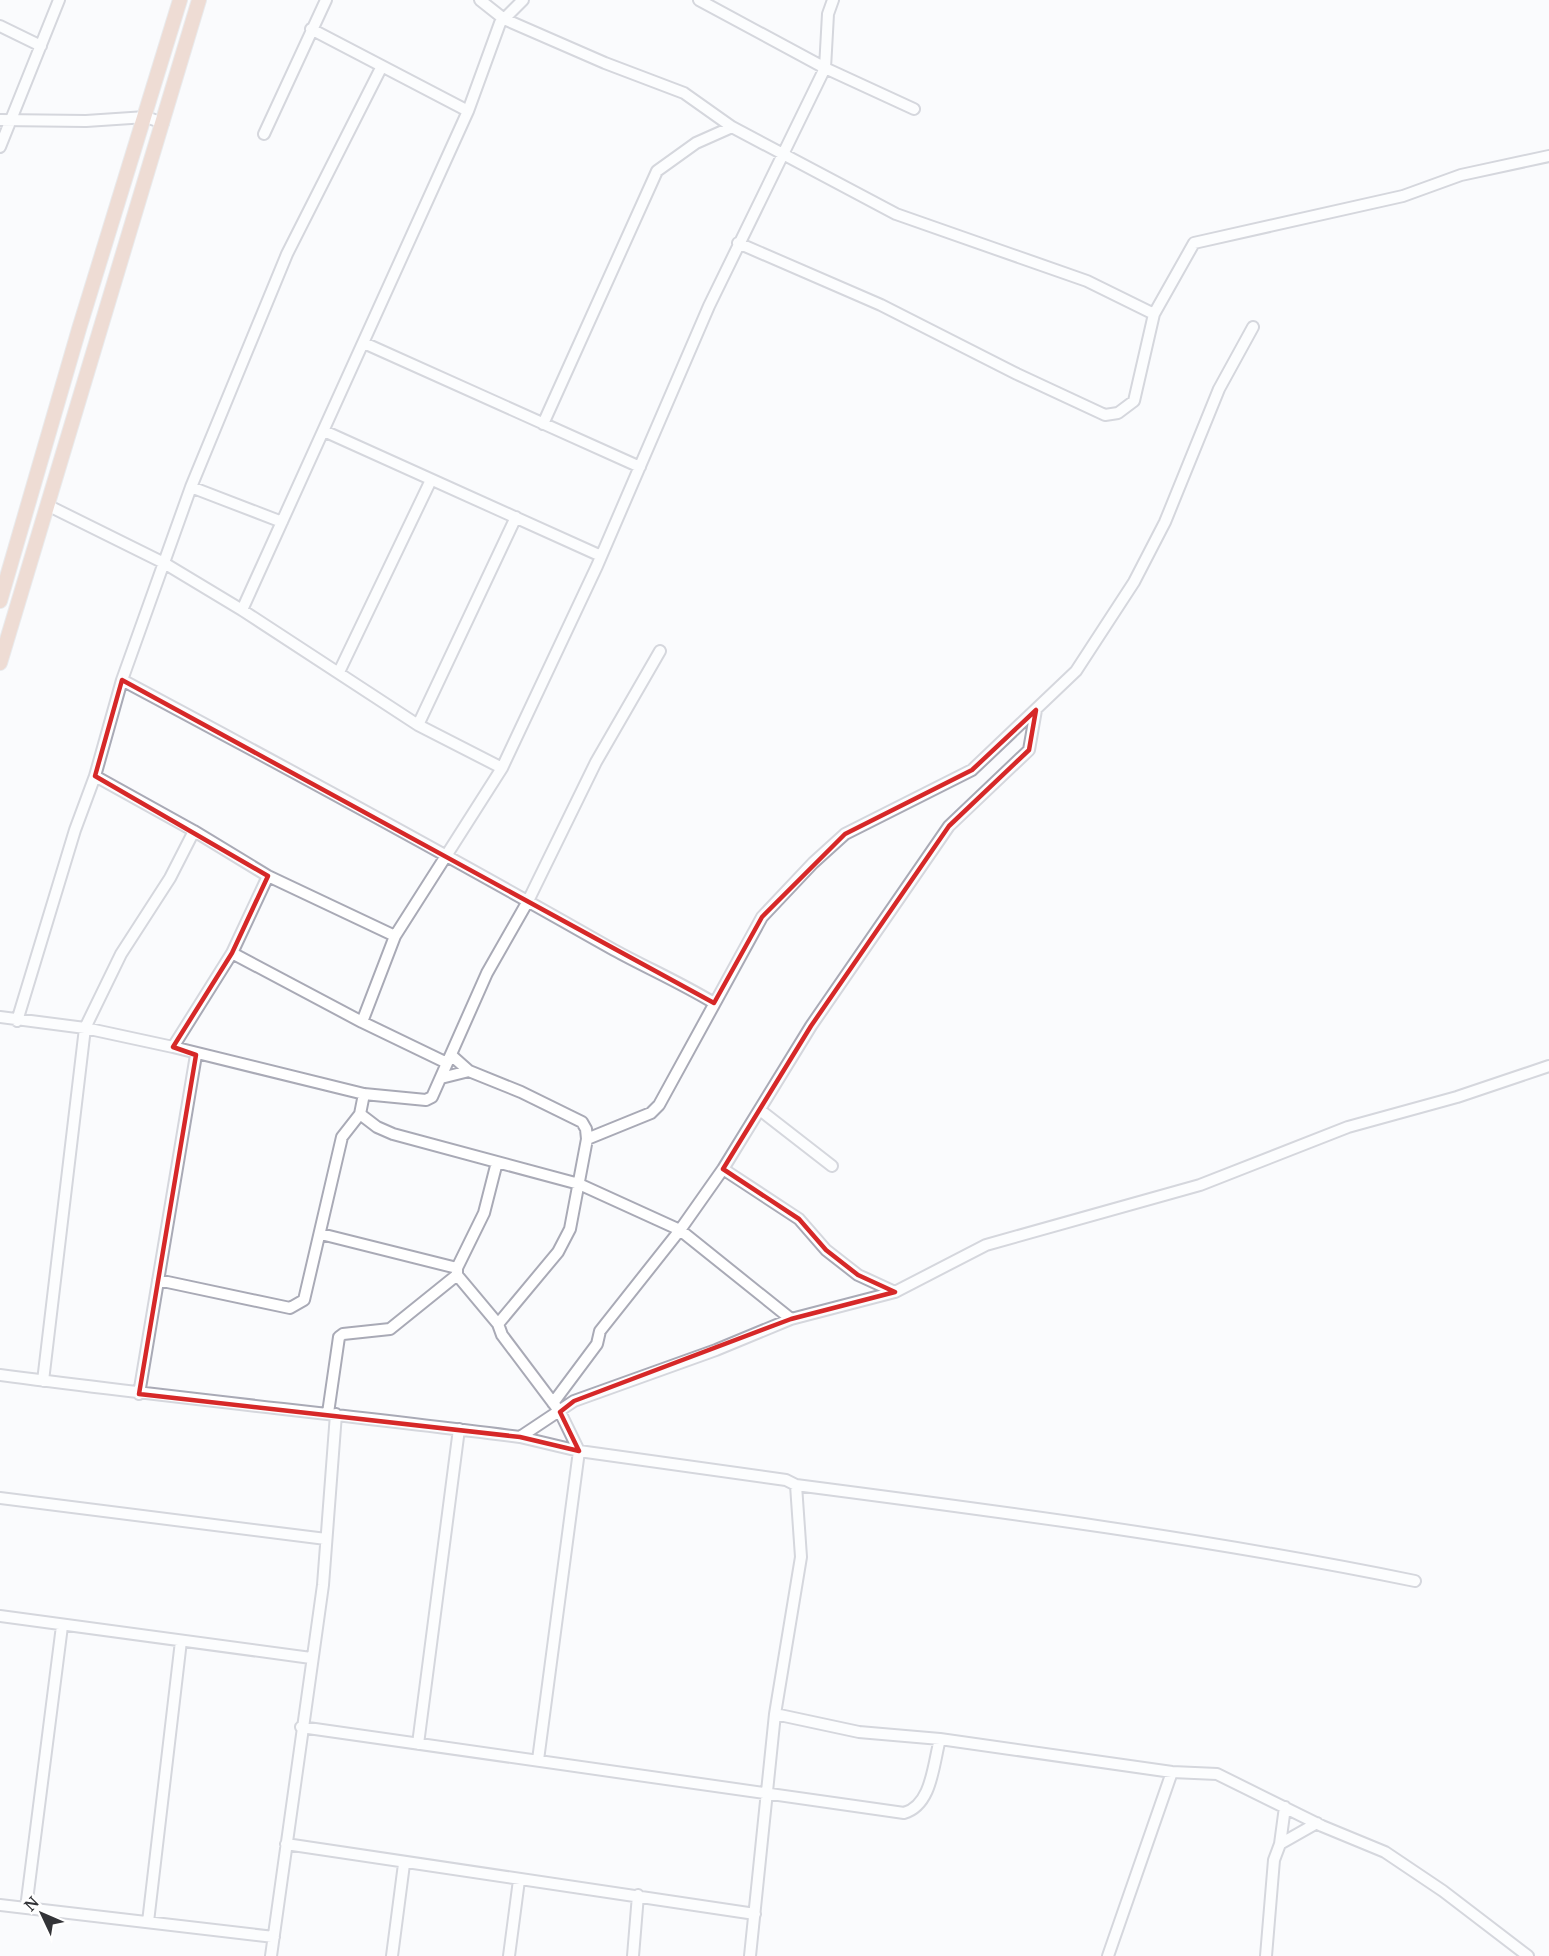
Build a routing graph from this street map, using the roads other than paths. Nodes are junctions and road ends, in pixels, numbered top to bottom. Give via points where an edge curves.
1 (59, 0) edge
2 (180, 0) edge
3 (199, 0) edge
4 (326, 0) edge
5 (480, 0) edge
6 (523, 0) edge
7 (699, 0) edge
8 (833, 0) edge
9 (504, 18) junction
10 (0, 26) edge
11 (311, 29) junction
12 (41, 46) junction
13 (382, 66) junction
14 (825, 68) junction
15 (914, 109) dead end
16 (468, 111) junction
17 (146, 117) junction
18 (5, 120) edge
19 (162, 123) junction
20 (732, 127) junction
21 (264, 134) dead end
22 (0, 147) edge
23 (785, 153) junction
24 (1549, 156) edge
25 (738, 243) junction
26 (1154, 314) junction
27 (1253, 327) dead end
28 (364, 343) junction
29 (543, 424) junction
30 (324, 431) junction
31 (639, 467) junction
32 (432, 480) junction
33 (191, 487) junction
34 (47, 506) junction
35 (516, 518) junction
36 (282, 522) junction
37 (601, 556) junction
38 (164, 563) junction
39 (0, 601) edge
40 (242, 610) junction
41 (660, 651) dead end
42 (0, 663) edge
43 (339, 672) junction
44 (122, 680) junction
45 (1036, 710) junction
46 (418, 725) junction
47 (502, 768) junction
48 (95, 776) junction
49 (194, 831) junction
50 (447, 854) junction
51 (268, 876) junction
52 (528, 901) junction
53 (395, 936) junction
54 (232, 953) junction
55 (714, 1003) junction
56 (0, 1017) edge
57 (17, 1020) junction
58 (362, 1023) junction
59 (85, 1028) junction
60 (173, 1047) junction
61 (196, 1055) junction
62 (449, 1059) junction
63 (1549, 1066) edge
64 (469, 1071) junction
65 (441, 1078) junction
66 (364, 1094) junction
67 (760, 1110) junction
68 (360, 1114) junction
69 (587, 1139) junction
70 (496, 1162) junction
71 (831, 1166) dead end
72 (723, 1169) junction
73 (579, 1184) junction
74 (680, 1230) junction
75 (321, 1234) junction
76 (457, 1271) junction
77 (158, 1280) junction
78 (895, 1292) junction
79 (791, 1319) junction
80 (498, 1324) junction
81 (0, 1375) edge
82 (43, 1381) junction
83 (139, 1394) junction
84 (557, 1407) junction
85 (332, 1413) junction
86 (459, 1429) junction
87 (520, 1437) junction
88 (579, 1451) junction
89 (796, 1485) junction
90 (0, 1498) edge
91 (326, 1539) junction
92 (1415, 1581) dead end
93 (0, 1616) edge
94 (62, 1626) junction
95 (181, 1641) junction
96 (311, 1658) junction
97 (775, 1714) junction
98 (302, 1727) junction
99 (940, 1740) junction
100 (418, 1744) junction
101 (538, 1761) junction
102 (1172, 1772) junction
103 (766, 1796) junction
104 (1285, 1807) junction
105 (1317, 1823) junction
106 (286, 1844) junction
107 (1280, 1844) junction
108 (404, 1863) junction
109 (519, 1880) junction
110 (638, 1895) junction
111 (0, 1905) edge
112 (26, 1908) junction
113 (755, 1914) junction
114 (148, 1922) junction
115 (274, 1937) junction
116 (272, 1956) edge
117 (392, 1956) edge
118 (509, 1956) edge
119 (633, 1956) edge
120 (750, 1956) edge
121 (1108, 1956) edge
122 (1266, 1956) edge
123 (1528, 1956) edge

1 - 12 street
2 - 17 main road
3 - 19 main road
4 - 11 street
5 - 9 street
6 - 9 street
7 - 14 street
8 - 14 street via 828,14
9 - 16 street
9 - 20 street via 684,93
10 - 12 street
11 - 13 street
11 - 21 street
12 - 18 street
13 - 16 street
13 - 33 street via 287,254
14 - 15 street
14 - 23 street
16 - 28 street
17 - 18 street
17 - 19 street
17 - 39 main road
18 - 22 street
19 - 34 main road
20 - 23 street
20 - 29 street via 696,143 657,171
23 - 25 street
23 - 26 street via 896,214 1088,281
24 - 26 street via 1461,175 1403,196 1194,243
25 - 26 street via 881,305 1105,415 1118,413 1134,401
25 - 31 street
27 - 45 street via 1219,389 1165,522 1134,582 1076,671
28 - 29 street
28 - 30 street
29 - 31 street
30 - 32 street
30 - 36 street
31 - 37 street
32 - 35 street
32 - 43 street
33 - 36 street
33 - 38 street
34 - 38 street
34 - 42 main road
35 - 37 street
35 - 46 street
36 - 40 street
37 - 47 street
38 - 40 street
38 - 44 street
40 - 43 street
41 - 52 street via 596,762
43 - 46 street
44 - 48 street
44 - 50 street
45 - 55 street via 972,771 845,834 762,917
45 - 67 street via 1029,750 949,826 811,1026
46 - 47 street
47 - 50 street
48 - 49 street
48 - 57 street
49 - 51 street
49 - 59 street via 170,879 120,954
50 - 52 street
50 - 53 street
51 - 53 street
51 - 54 street
52 - 55 street
52 - 62 street via 487,973
53 - 58 street
54 - 58 street
54 - 60 street
55 - 69 street via 659,1105 651,1113
56 - 57 street
57 - 59 street
58 - 62 street
59 - 60 street
59 - 82 street
60 - 61 street
61 - 66 street
61 - 77 street
62 - 64 street
62 - 65 street
63 - 78 street via 1457,1097 1348,1126 1200,1185 986,1245
64 - 65 street
64 - 69 street via 582,1122
65 - 66 street via 426,1100
66 - 68 street
67 - 71 street
67 - 72 street
68 - 70 street via 393,1134
68 - 75 street via 342,1137
69 - 73 street
70 - 73 street
70 - 76 street via 484,1214
72 - 74 street
72 - 78 street via 799,1219 826,1250 858,1275
73 - 74 street
73 - 80 street via 570,1229 558,1252
74 - 79 street
74 - 84 street via 600,1331 597,1344
75 - 76 street
75 - 77 street via 304,1300 290,1308
76 - 80 street
76 - 85 street via 390,1329 339,1337
77 - 83 street
78 - 79 street
79 - 84 street
80 - 84 street via 502,1335
81 - 82 street
82 - 83 street
83 - 85 street
84 - 87 street
84 - 88 street
85 - 86 street
85 - 91 street
86 - 87 street
86 - 100 street
87 - 88 street
88 - 89 street via 786,1480
88 - 101 street
89 - 92 street via 1162,1535
89 - 97 street via 801,1557
90 - 91 street
91 - 96 street
93 - 94 street
94 - 95 street
94 - 112 street
95 - 96 street
95 - 114 street
96 - 98 street
97 - 99 street via 860,1732
97 - 103 street
98 - 100 street
98 - 106 street
99 - 102 street
99 - 103 street via 923,1802 904,1814
100 - 101 street
101 - 103 street
102 - 104 street via 1217,1774
102 - 121 street
103 - 113 street
104 - 105 street
104 - 107 street
105 - 107 street
105 - 123 street via 1384,1852
106 - 108 street
106 - 115 street
107 - 122 street via 1274,1860
108 - 109 street
108 - 117 street
109 - 110 street
109 - 118 street
110 - 113 street
110 - 119 street
111 - 112 street
112 - 114 street
113 - 120 street
114 - 115 street
115 - 116 street

